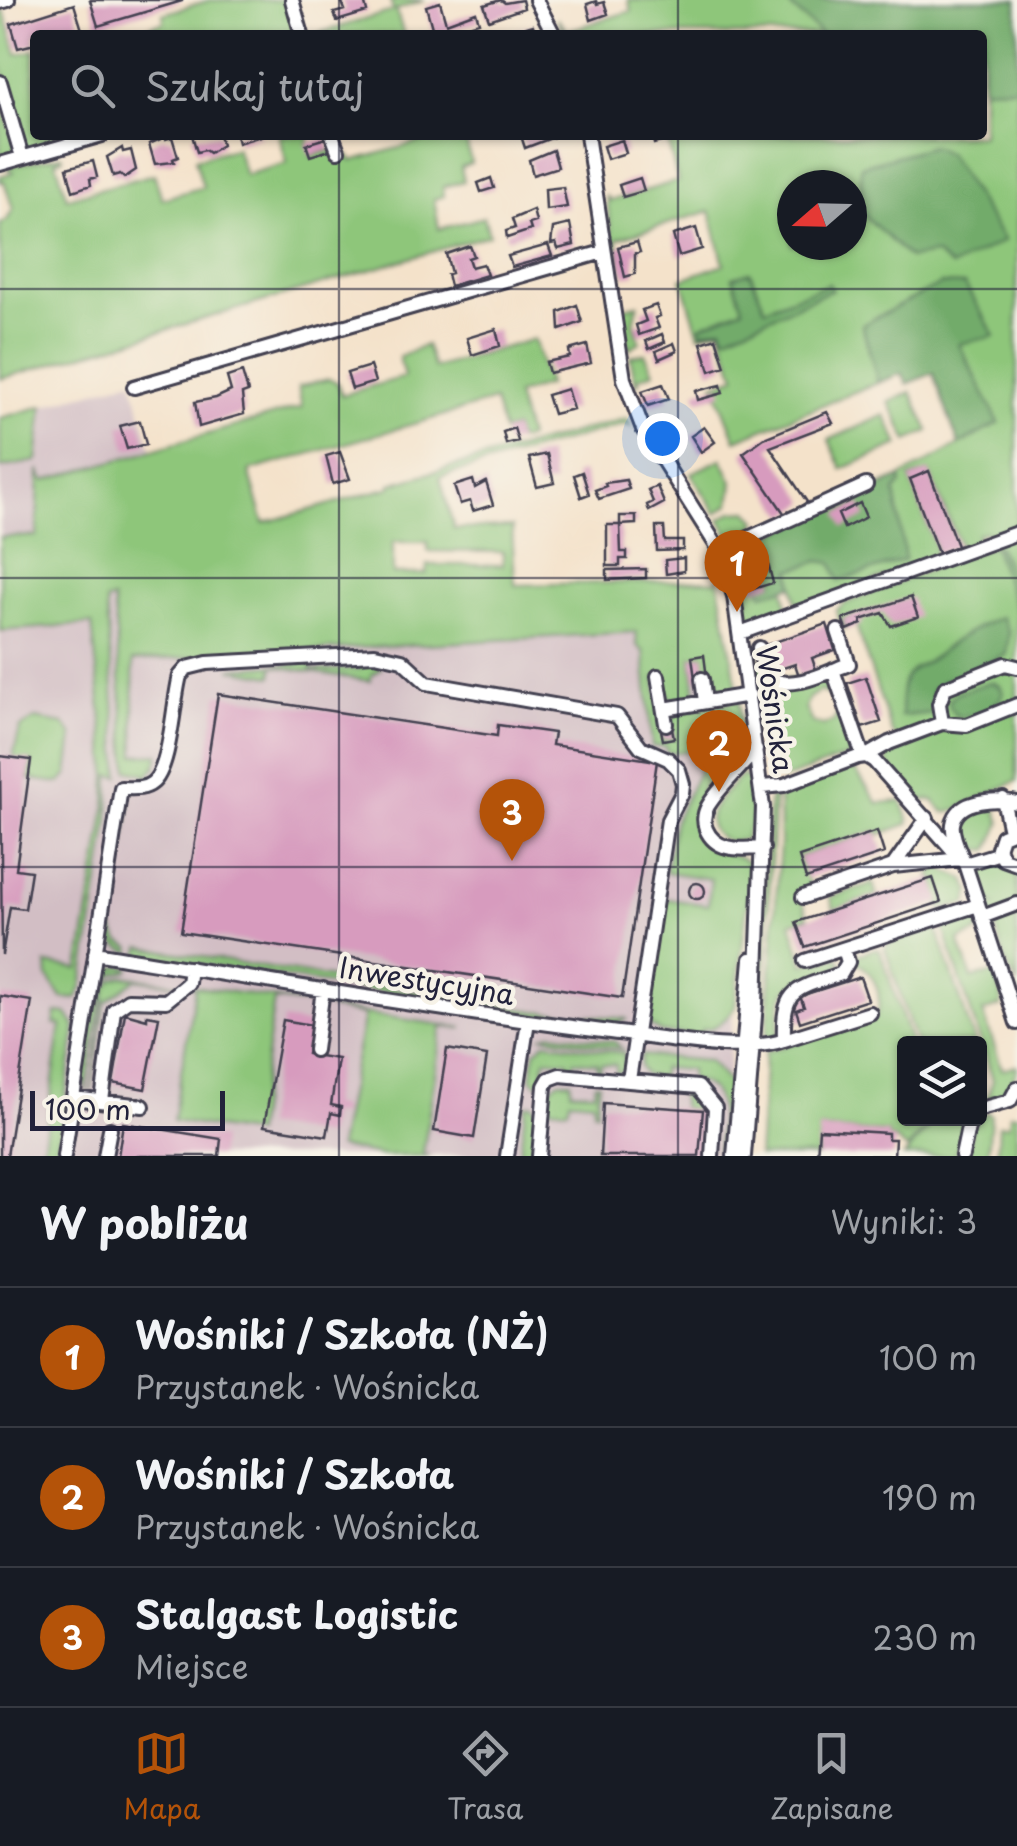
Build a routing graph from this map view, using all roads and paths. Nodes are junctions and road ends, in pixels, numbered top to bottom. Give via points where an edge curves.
1 (8, 0) edge
2 (292, 0) edge
3 (536, 0) edge
4 (0, 2) edge
5 (301, 30) edge
6 (551, 30) edge
7 (0, 82) edge
8 (85, 140) edge
9 (334, 140) edge
10 (588, 140) edge
11 (338, 151) dead end
12 (22, 158) junction
13 (0, 164) edge
14 (603, 252) junction
15 (134, 387) dead end
16 (866, 485) dead end
17 (1017, 533) edge
18 (720, 552) junction
19 (838, 631) dead end
20 (740, 634) junction
21 (758, 648) dead end
22 (1017, 667) edge
23 (832, 670) junction
24 (658, 676) dead end
25 (702, 680) dead end
26 (749, 696) junction
27 (705, 702) junction
28 (1017, 705) edge
29 (942, 722) junction
30 (756, 750) junction
31 (864, 756) junction
32 (762, 787) junction
33 (1010, 801) edge
34 (927, 818) junction
35 (1013, 830) edge
36 (763, 848) junction
37 (1000, 852) junction
38 (963, 862) junction
39 (1017, 864) edge
40 (893, 866) junction
41 (803, 896) dead end
42 (1017, 904) edge
43 (980, 911) junction
44 (844, 948) junction
45 (95, 954) junction
46 (805, 961) dead end
47 (190, 968) junction
48 (1010, 980) edge
49 (323, 989) junction
50 (870, 1013) dead end
51 (528, 1021) junction
52 (1017, 1024) edge
53 (634, 1035) junction
54 (784, 1040) junction
55 (746, 1045) junction
56 (316, 1050) dead end
57 (629, 1080) junction
58 (1017, 1088) edge
59 (517, 1091) junction
60 (544, 1097) junction
61 (73, 1098) junction
62 (102, 1101) junction
63 (1014, 1104) edge
64 (143, 1106) dead end
65 (987, 1108) edge
66 (968, 1126) edge
67 (110, 1129) dead end
68 (64, 1156) edge
69 (105, 1156) edge
70 (507, 1156) edge
71 (539, 1156) edge
72 (712, 1156) edge
73 (734, 1156) edge
74 (744, 1156) edge
75 (962, 1156) edge

1 - 4 street
2 - 5 street
3 - 6 street
7 - 12 street
8 - 12 street
9 - 11 street
10 - 14 street, Wośnicka
12 - 13 street
14 - 15 street
14 - 18 street, Wośnicka via 618,353 635,412
16 - 18 street
17 - 20 street
18 - 20 street, Wośnicka
19 - 23 street via 849,664
20 - 26 street, Wośnicka
21 - 23 street via 773,679 801,680
22 - 29 street via 1005,664 946,688 939,704
23 - 31 street
24 - 27 street via 665,716
25 - 27 street
26 - 27 street
26 - 30 street, Wośnicka
28 - 29 street via 967,726
29 - 31 street
30 - 32 street, Wośnicka
30 - 36 street via 709,804 704,820 718,844
31 - 32 street
31 - 34 street
32 - 36 street, Wośnicka
33 - 35 street
33 - 38 street via 989,798 954,818
34 - 38 street
34 - 40 street
35 - 37 street via 999,841
36 - 55 street, Wośnicka via 745,992
37 - 38 street
37 - 39 street
38 - 40 street
38 - 43 street
40 - 41 street
42 - 43 street
43 - 44 street
43 - 48 street
44 - 46 street
44 - 54 street via 848,962 842,974 789,995
45 - 47 street, Inwestycyjna
45 - 53 street via 121,788 157,779 180,676 196,664 388,655 427,683 617,716 641,747 674,764 682,793 668,820
45 - 61 street
47 - 49 street, Inwestycyjna
47 - 62 street via 188,983 166,1000 117,1006
48 - 52 street
49 - 51 street, Inwestycyjna
49 - 56 street
50 - 54 street, Inwestycyjna
51 - 53 street, Inwestycyjna
51 - 59 street
53 - 55 street, Inwestycyjna
53 - 57 street
54 - 55 street, Inwestycyjna
55 - 73 street, Wośnicka
55 - 74 street, Wośnicka
57 - 60 street via 556,1076 546,1082
57 - 72 street via 692,1084 703,1091 715,1114
58 - 63 street
59 - 60 street
59 - 70 street
60 - 71 street
61 - 62 street
61 - 68 street
62 - 64 street
63 - 65 street
66 - 75 street
67 - 69 street

